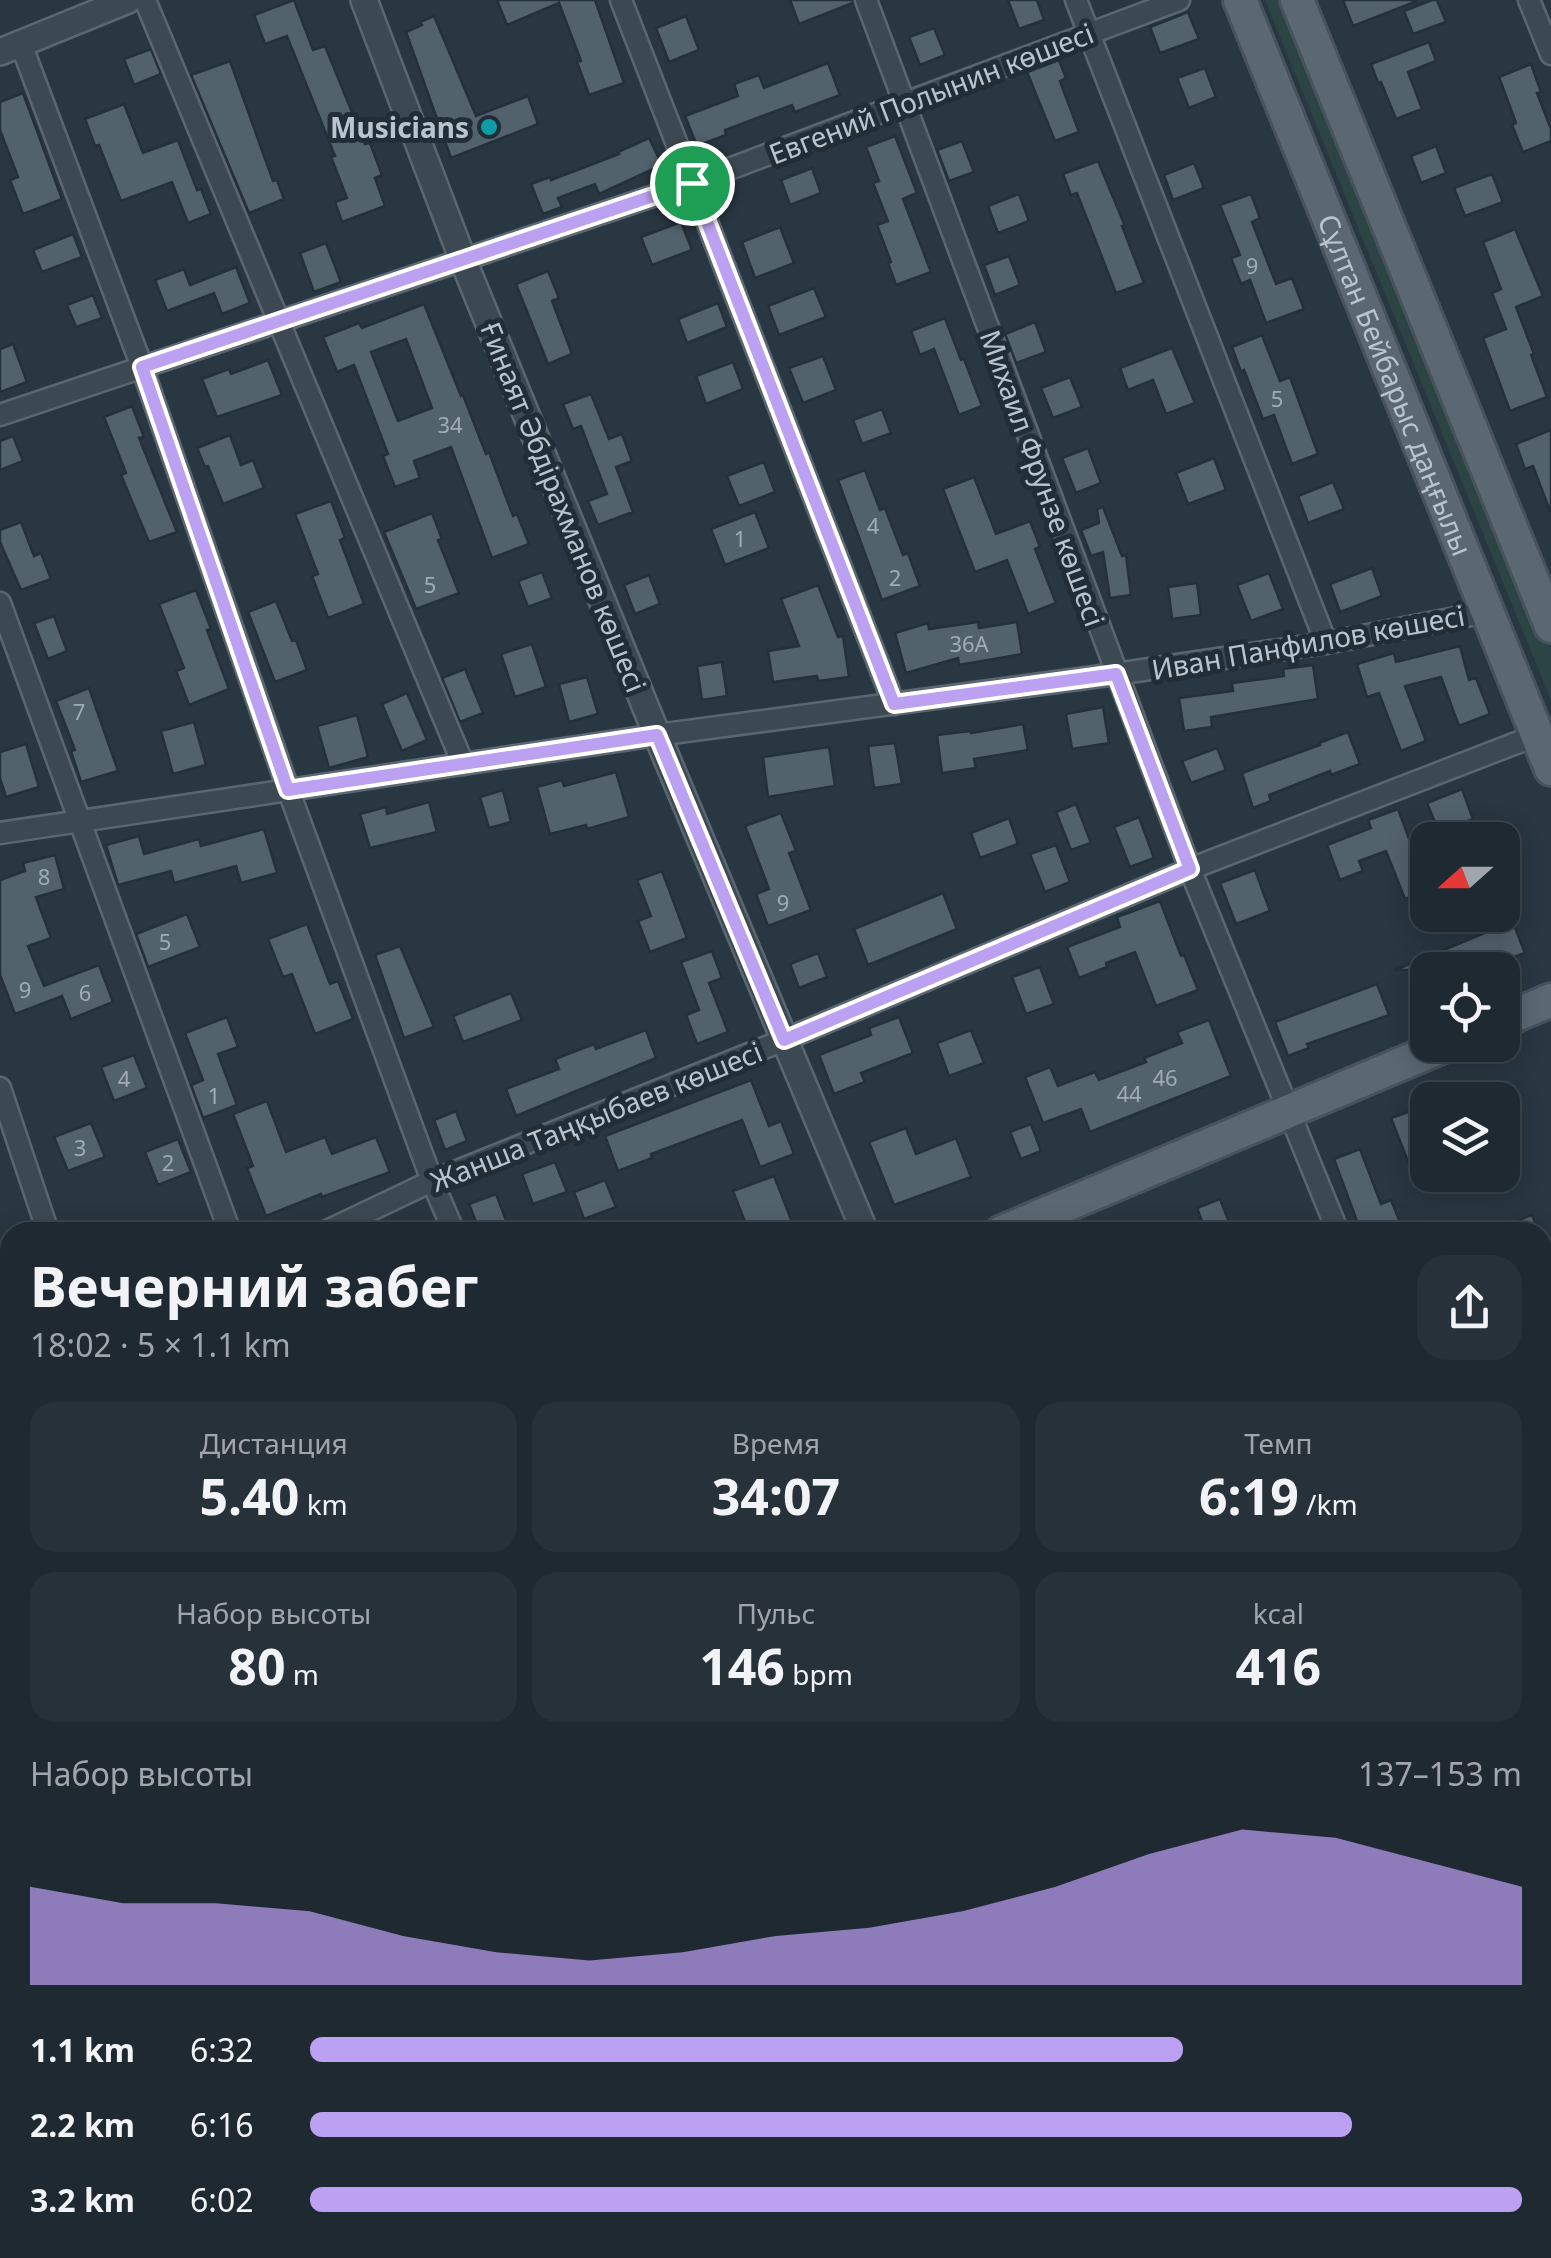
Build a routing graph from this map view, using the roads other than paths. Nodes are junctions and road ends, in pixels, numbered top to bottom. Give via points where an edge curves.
1 (128, 0) edge
2 (144, 0) edge
3 (364, 0) edge
4 (621, 0) edge
5 (866, 0) edge
6 (1076, 0) edge
7 (1179, 0) edge
8 (1240, 0) edge
9 (1297, 0) edge
10 (1529, 0) edge
11 (1089, 34) junction
12 (11, 48) edge
13 (1551, 54) edge
14 (904, 103) junction
15 (692, 183) junction
16 (463, 260) junction
17 (278, 322) junction
18 (142, 367) junction
19 (0, 415) edge
20 (0, 603) edge
21 (1487, 612) junction
22 (1551, 626) edge
23 (1326, 642) junction
24 (1116, 674) junction
25 (894, 704) junction
26 (657, 735) junction
27 (1537, 735) junction
28 (462, 764) junction
29 (1551, 769) edge
30 (288, 790) junction
31 (79, 820) junction
32 (0, 833) edge
33 (1190, 869) junction
34 (1551, 1000) edge
35 (1520, 1013) edge
36 (784, 1040) junction
37 (1410, 1060) edge
38 (1, 1095) edge
39 (1289, 1112) junction
40 (432, 1181) junction
41 (45, 1222) edge
42 (226, 1222) edge
43 (346, 1222) edge
44 (450, 1222) edge
45 (861, 1222) edge
46 (1026, 1222) edge
47 (1334, 1222) edge

1 - 12 street
2 - 17 street
3 - 16 street, Ғинаят Әбдірахманов көшесі
4 - 15 street
5 - 14 street, Михаил Фрунзе көшесі
6 - 11 street
7 - 11 street, Евгений Полынин көшесі
8 - 21 main road, Сұлтан Бейбарыс даңғылы
9 - 22 main road, Сұлтан Бейбарыс даңғылы
10 - 13 street
11 - 14 street, Евгений Полынин көшесі
11 - 23 street
12 - 18 street
14 - 15 street, Евгений Полынин көшесі
14 - 24 street, Михаил Фрунзе көшесі
15 - 16 street, Евгений Полынин көшесі
15 - 25 street
16 - 17 street, Евгений Полынин көшесі
16 - 26 street, Ғинаят Әбдірахманов көшесі
17 - 18 street, Евгений Полынин көшесі
17 - 28 street
18 - 19 street, Евгений Полынин көшесі
18 - 30 street
20 - 31 street
21 - 23 street, Иван Панфилов көшесі
21 - 27 main road, Сұлтан Бейбарыс даңғылы
23 - 24 street, Иван Панфилов көшесі
24 - 25 street, Иван Панфилов көшесі
24 - 33 street, Михаил Фрунзе көшесі
25 - 26 street, Иван Панфилов көшесі
26 - 28 street, Иван Панфилов көшесі
26 - 36 street, Ғинаят Әбдірахманов көшесі
27 - 29 main road, Сұлтан Бейбарыс даңғылы
27 - 33 street, Жанша Таңқыбаев көшесі
28 - 30 street, Иван Панфилов көшесі
30 - 31 street, Иван Панфилов көшесі
30 - 40 street
31 - 32 street, Иван Панфилов көшесі
31 - 42 street
33 - 36 street, Жанша Таңқыбаев көшесі
33 - 39 street, Михаил Фрунзе көшесі
34 - 35 main road
36 - 40 street, Жанша Таңқыбаев көшесі
36 - 45 street, Ғинаят Әбдірахманов көшесі
37 - 39 main road
38 - 41 street
39 - 46 main road
39 - 47 street, Михаил Фрунзе көшесі
40 - 43 street, Жанша Таңқыбаев көшесі
40 - 44 street

